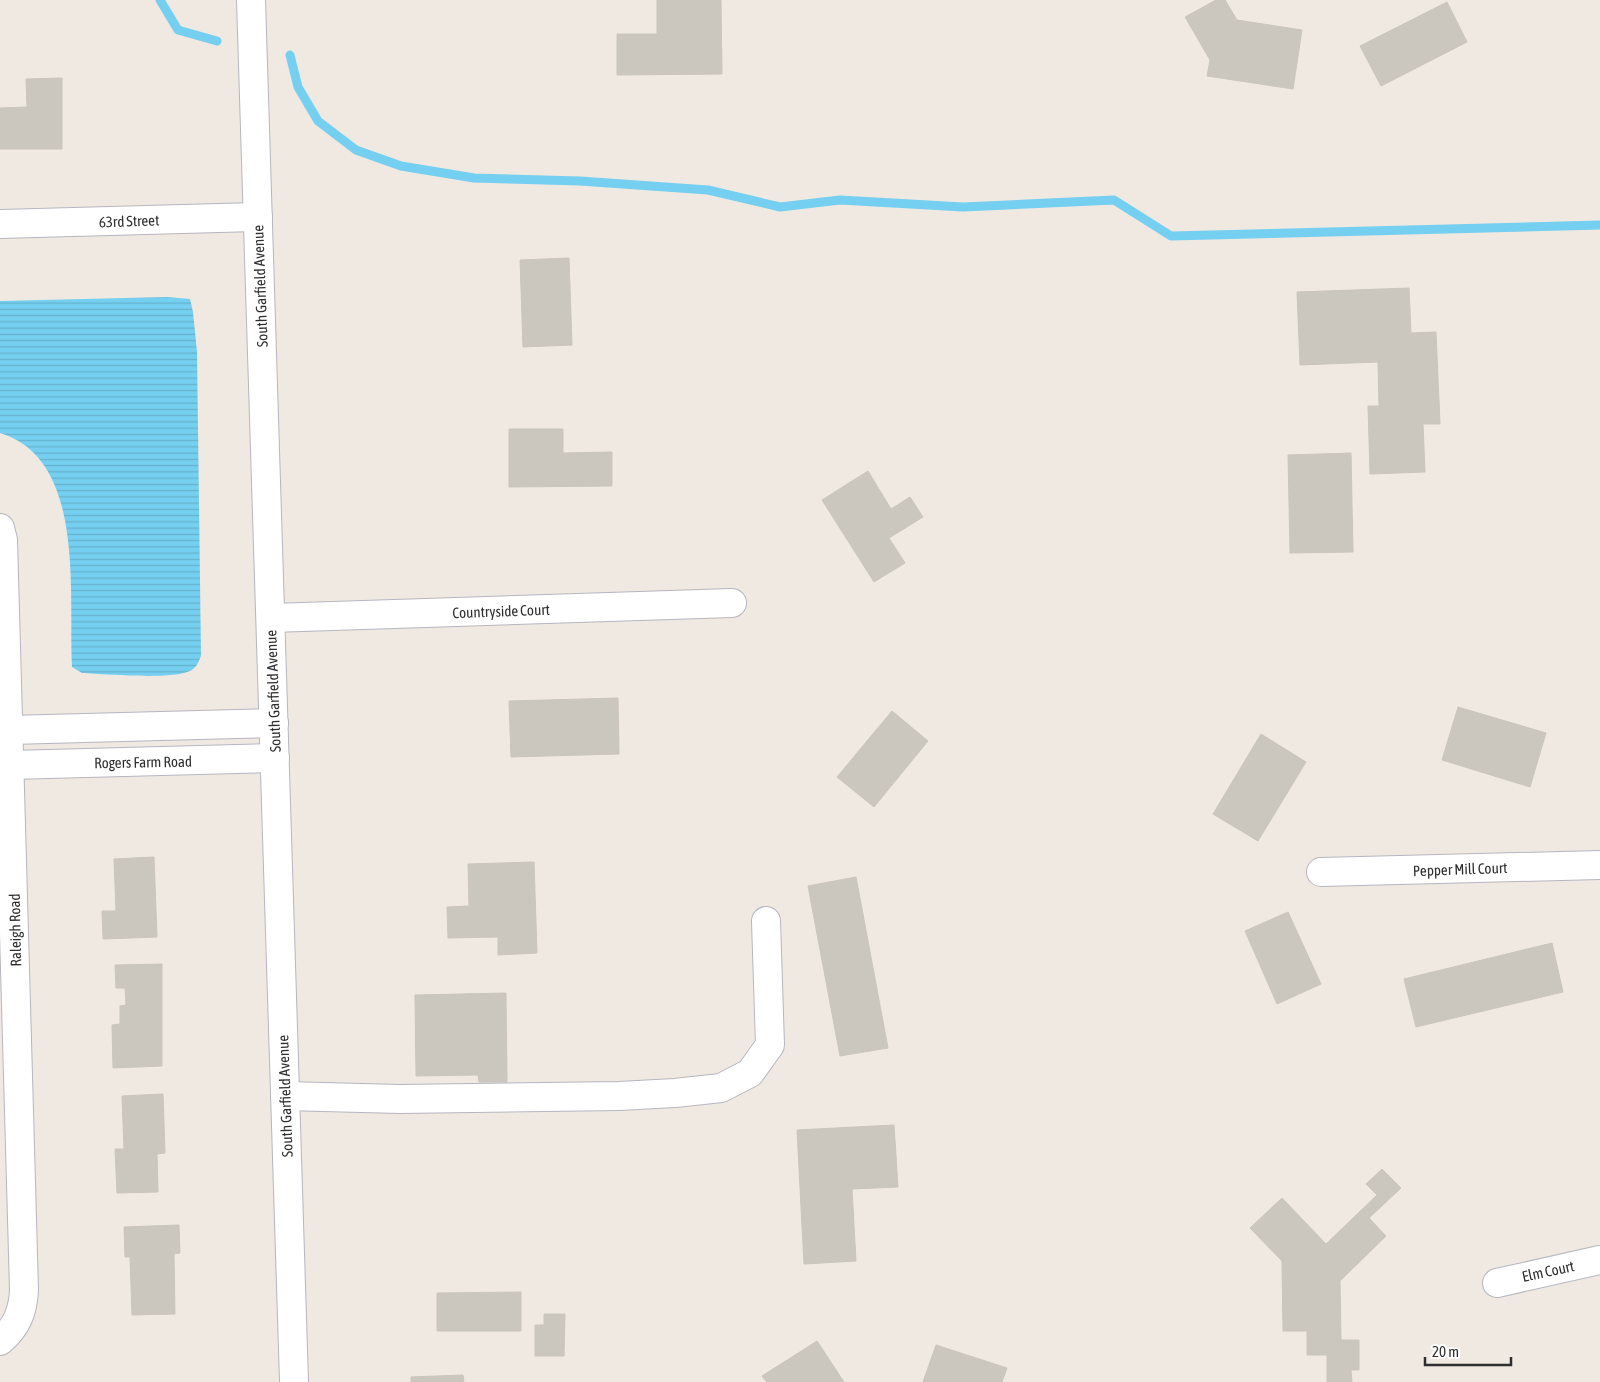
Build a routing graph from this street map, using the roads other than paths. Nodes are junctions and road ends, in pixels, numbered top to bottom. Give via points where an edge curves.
1 (252, 0) edge
2 (258, 217) junction
3 (0, 224) edge
4 (0, 528) edge
5 (732, 604) dead end
6 (271, 618) junction
7 (274, 723) junction
8 (9, 730) junction
9 (275, 758) junction
10 (10, 766) junction
11 (1600, 865) edge
12 (1321, 872) dead end
13 (766, 921) dead end
14 (285, 1096) junction
15 (1600, 1260) edge
16 (1497, 1283) dead end
17 (6, 1335) edge
18 (294, 1382) edge

1 - 2 street, South Garfield Avenue
2 - 3 street, 63rd Street
2 - 6 street, South Garfield Avenue
4 - 8 street, Raleigh Road
5 - 6 street, Countryside Court
6 - 7 street, South Garfield Avenue
7 - 8 street
7 - 9 street, South Garfield Avenue
8 - 10 street, Raleigh Road
9 - 10 street, Rogers Farm Road
9 - 14 street, South Garfield Avenue
10 - 17 street, Raleigh Road via 24,1290 21,1312
11 - 12 street, Pepper Mill Court
13 - 14 street via 770,1045 750,1073 721,1088 619,1096 400,1099
14 - 18 street, South Garfield Avenue
15 - 16 street, Elm Court

